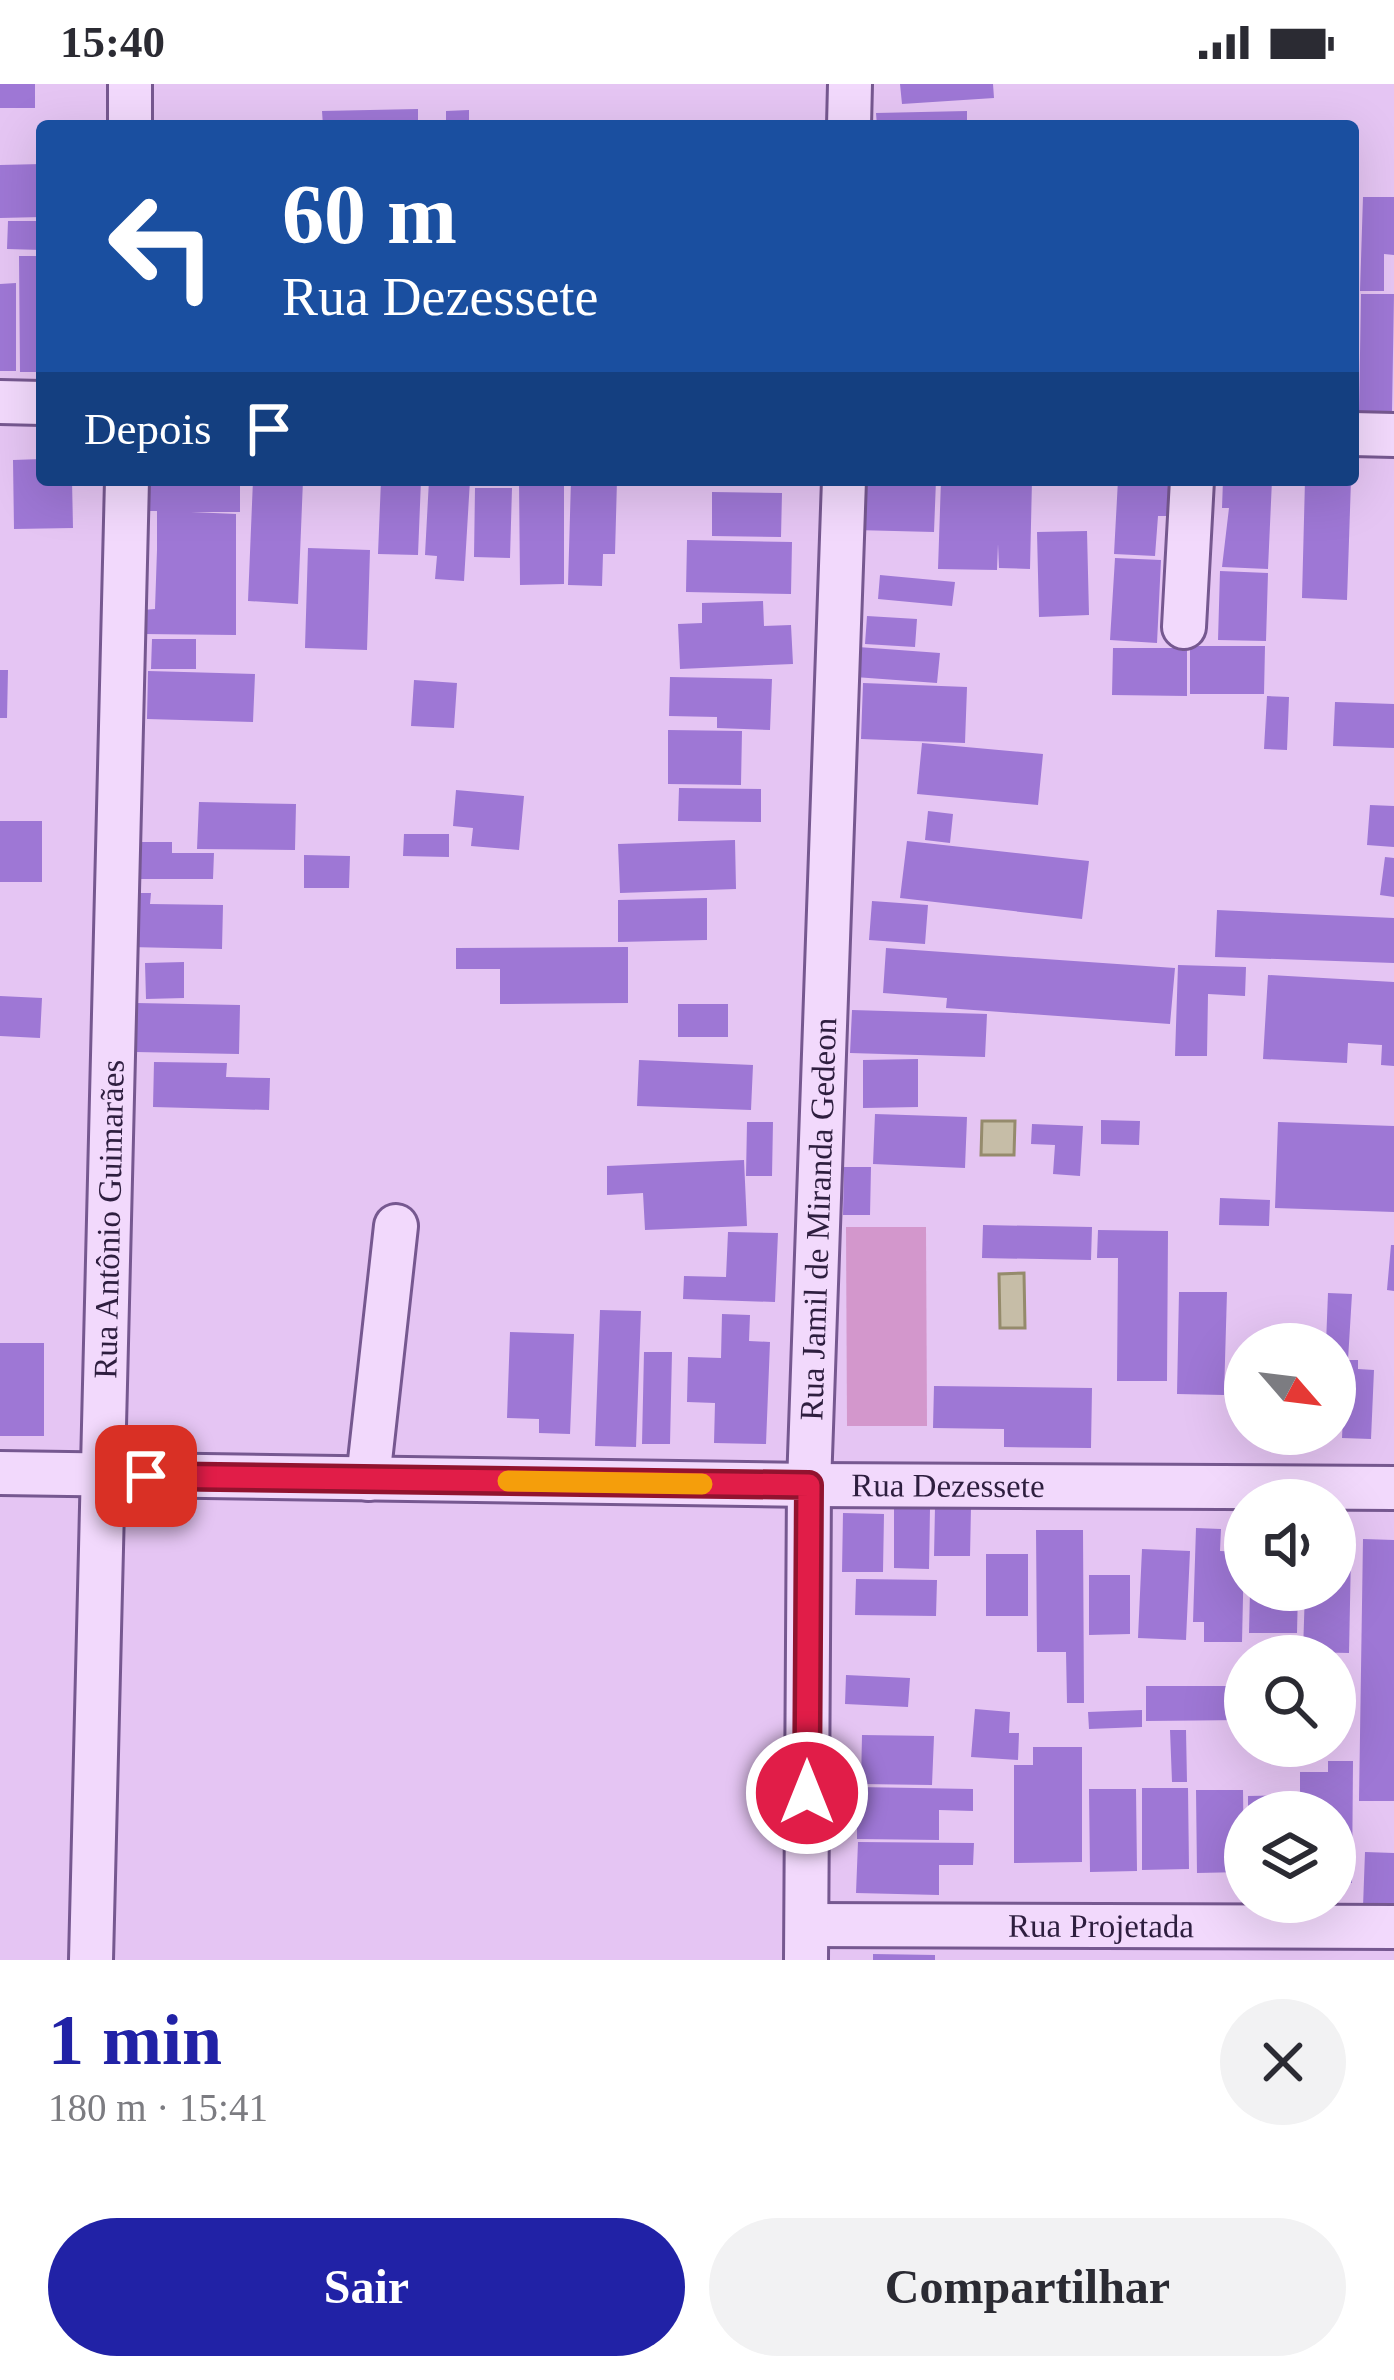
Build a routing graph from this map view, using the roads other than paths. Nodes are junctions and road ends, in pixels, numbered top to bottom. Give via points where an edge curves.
1 (130, 84) edge
2 (850, 84) edge
3 (130, 120) edge
4 (849, 120) edge
5 (0, 402) edge
6 (36, 403) edge
7 (1359, 434) edge
8 (1394, 435) edge
9 (127, 486) edge
10 (844, 486) edge
11 (1192, 486) edge
12 (1184, 628) dead end
13 (396, 1226) dead end
14 (0, 1473) edge
15 (101, 1476) junction
16 (368, 1479) junction
17 (809, 1485) junction
18 (1394, 1488) edge
19 (1394, 1927) edge
20 (806, 1942) edge
21 (92, 1960) edge

1 - 3 street
2 - 4 street
5 - 6 street
7 - 8 street
9 - 15 street, Rua Antônio Guimarães
10 - 17 street, Rua Jamil de Miranda Gedeon
11 - 12 street
13 - 16 street
14 - 15 street, Rua Dezessete
15 - 16 street, Rua Dezessete
15 - 21 street, Rua Antônio Guimarães
16 - 17 street, Rua Dezessete
17 - 18 street, Rua Dezessete
17 - 20 street, Rua Jamil de Miranda Gedeon
19 - 20 street, Rua Projetada

